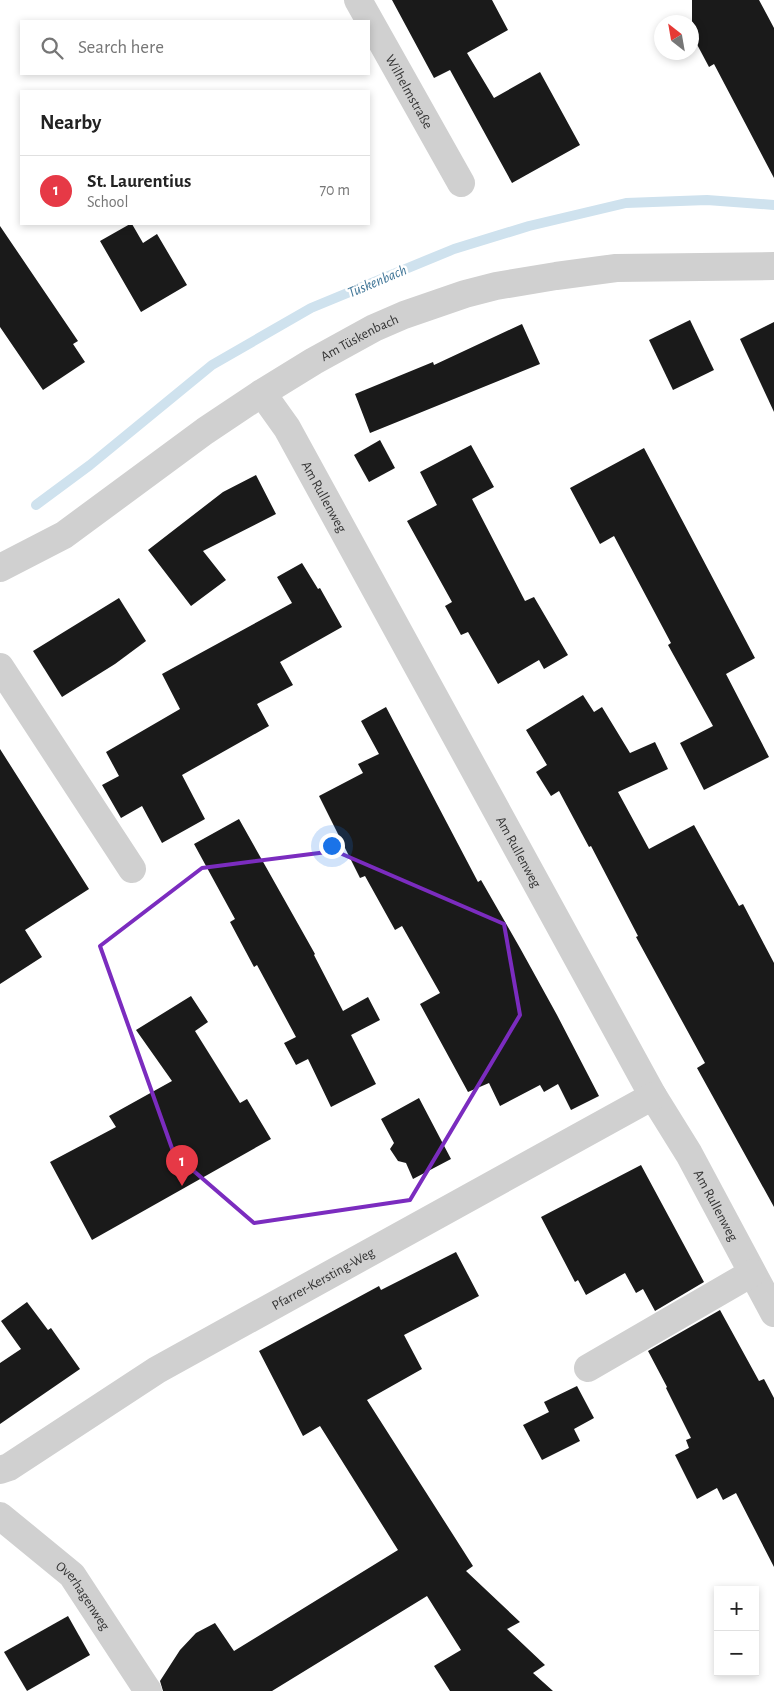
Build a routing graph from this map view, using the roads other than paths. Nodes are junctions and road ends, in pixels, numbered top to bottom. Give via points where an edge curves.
1 (358, 0) edge
2 (369, 20) edge
3 (370, 21) edge
4 (461, 183) dead end
5 (774, 266) edge
6 (262, 393) junction
7 (0, 568) edge
8 (0, 667) edge
9 (132, 869) dead end
10 (653, 1096) junction
11 (752, 1273) junction
12 (774, 1313) edge
13 (588, 1368) dead end
14 (0, 1470) edge
15 (0, 1516) edge
16 (148, 1691) edge

1 - 2 street, Wilhelmstraße
3 - 4 street, Wilhelmstraße
5 - 6 street, Am Tüskenbach via 616,268 496,286 404,315 374,328
6 - 7 street, Am Tüskenbach via 64,535
6 - 10 street, Am Rullenweg via 288,428
8 - 9 street
10 - 11 street, Am Rullenweg
10 - 14 street, Pfarrer-Kersting-Weg via 157,1370
11 - 12 street, Am Rullenweg
11 - 13 street
15 - 16 street, Overhagenweg via 72,1575

